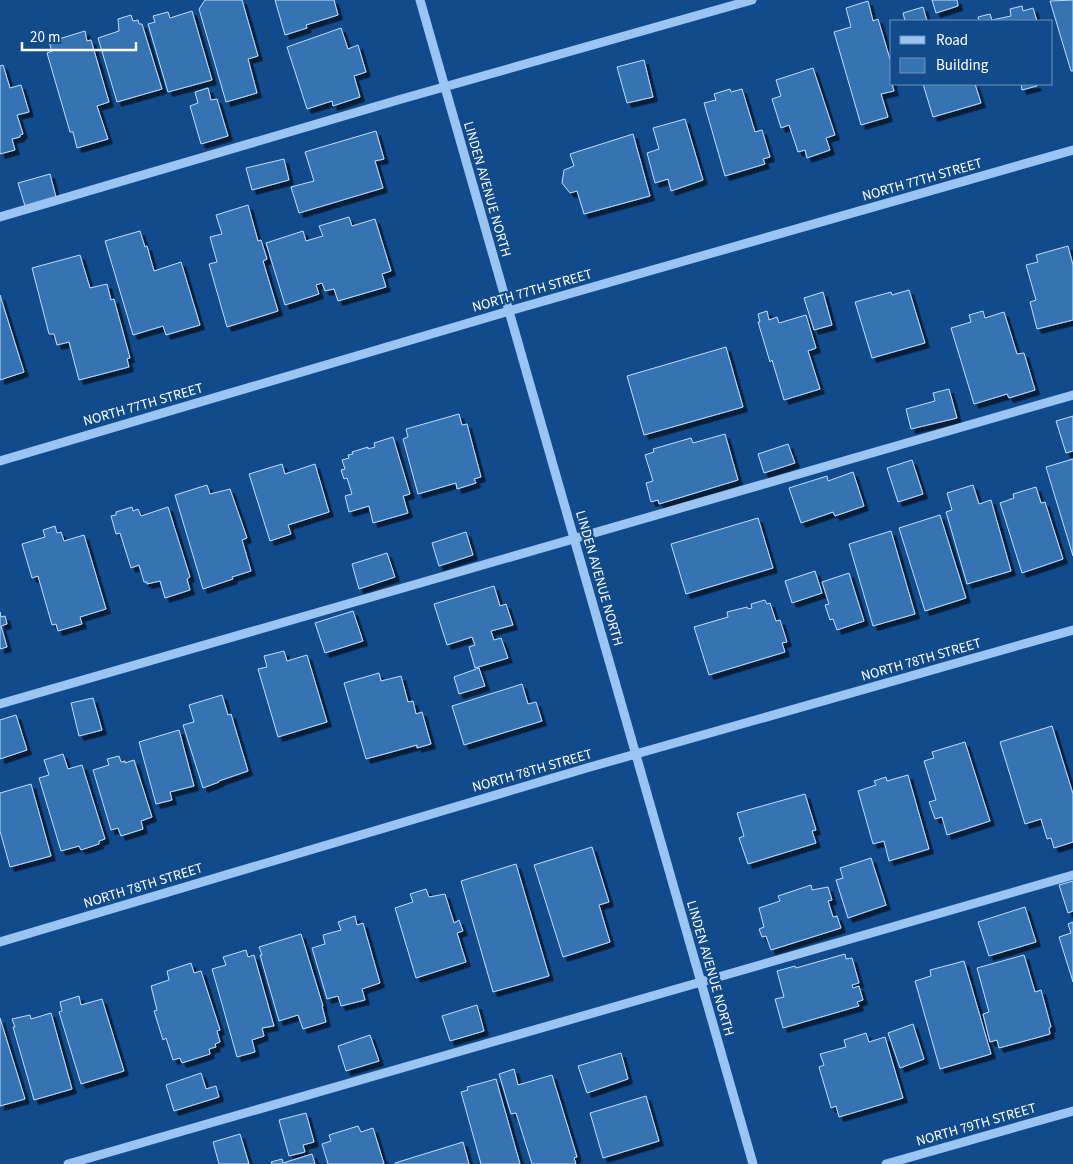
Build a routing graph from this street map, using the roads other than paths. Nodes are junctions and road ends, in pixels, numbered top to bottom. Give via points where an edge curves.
1 (420, 0) edge
2 (752, 0) edge
3 (445, 87) junction
4 (1073, 150) edge
5 (0, 217) edge
6 (509, 311) junction
7 (1073, 395) edge
8 (0, 461) edge
9 (574, 539) junction
10 (1073, 630) edge
11 (0, 704) edge
12 (636, 754) junction
13 (1073, 875) edge
14 (0, 942) edge
15 (701, 982) junction
16 (1073, 1111) edge
17 (68, 1164) edge
18 (753, 1164) edge
19 (886, 1164) edge

1 - 3 street, LINDEN AVENUE NORTH
2 - 3 street
3 - 5 street
3 - 6 street, LINDEN AVENUE NORTH
4 - 6 street, NORTH 77TH STREET
6 - 8 street, NORTH 77TH STREET
6 - 9 street, LINDEN AVENUE NORTH
7 - 9 street
9 - 11 street
9 - 12 street, LINDEN AVENUE NORTH
10 - 12 street, NORTH 78TH STREET
12 - 14 street, NORTH 78TH STREET
12 - 15 street, LINDEN AVENUE NORTH
13 - 15 street
15 - 17 street
15 - 18 street, LINDEN AVENUE NORTH
16 - 19 street, NORTH 79TH STREET

